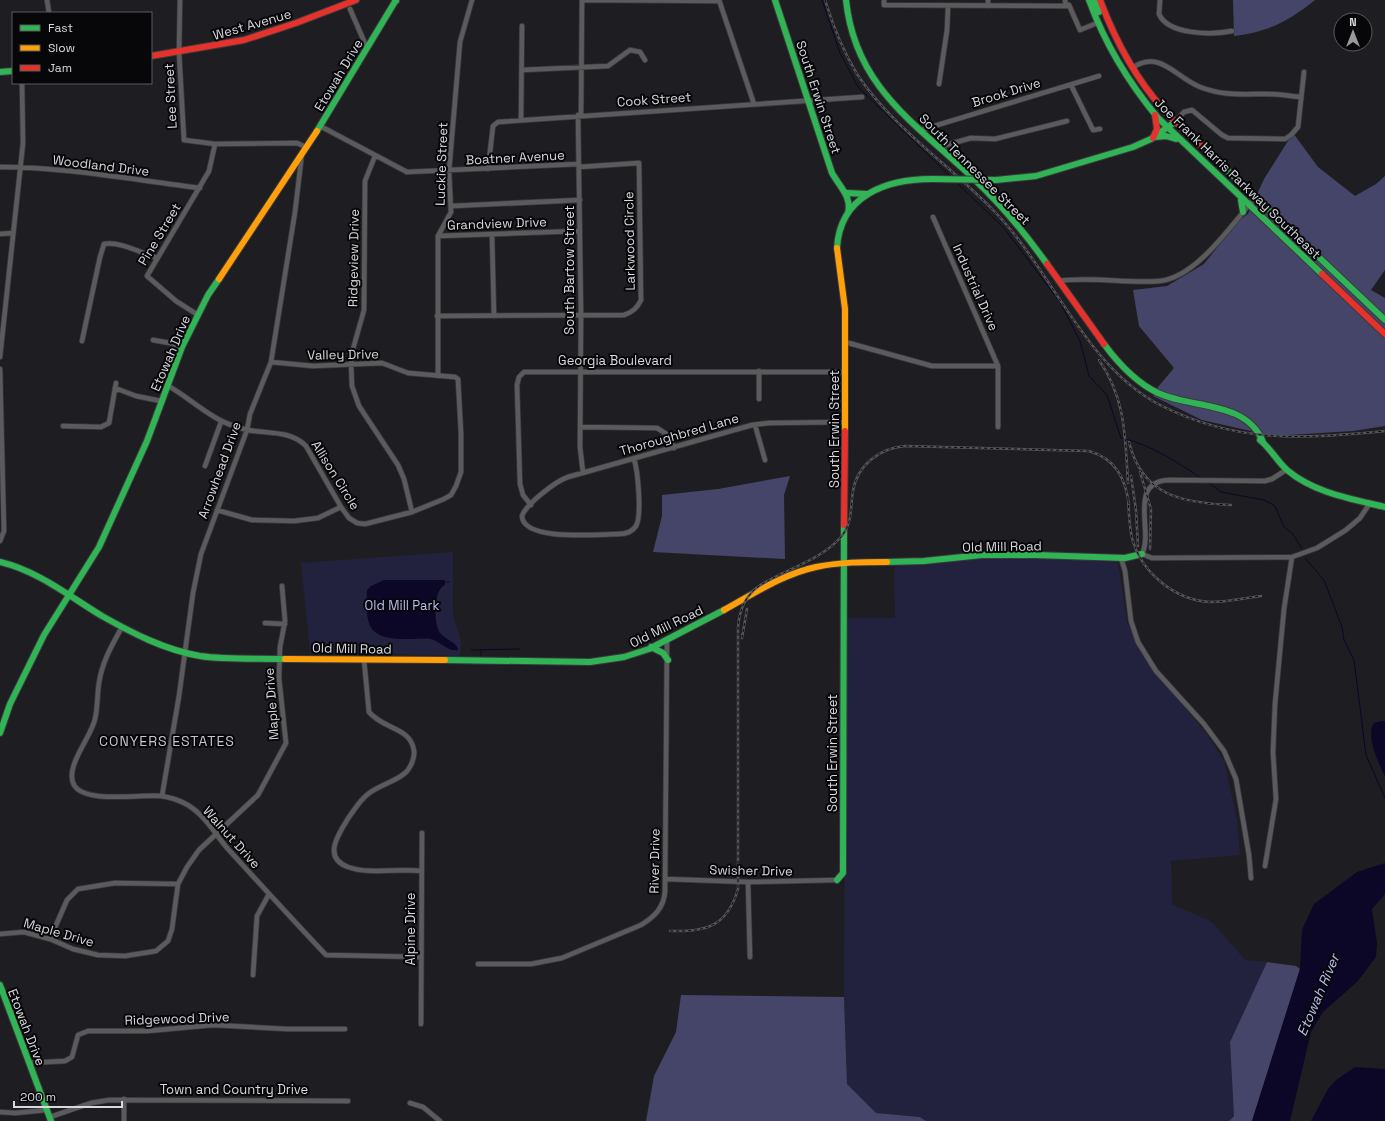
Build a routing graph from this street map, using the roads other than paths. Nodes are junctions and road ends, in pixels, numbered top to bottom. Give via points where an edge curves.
1 (46, 0) edge
2 (180, 0) edge
3 (356, 0) edge
4 (396, 0) edge
5 (472, 0) edge
6 (582, 0) edge
7 (719, 0) edge
8 (775, 0) edge
9 (846, 0) edge
10 (884, 0) edge
11 (939, 0) edge
12 (988, 0) edge
13 (1066, 0) edge
14 (1089, 0) edge
15 (1094, 0) edge
16 (1100, 0) edge
17 (1160, 0) edge
18 (349, 4) edge
19 (939, 6) junction
20 (988, 6) junction
21 (1066, 6) junction
22 (948, 7) junction
23 (49, 12) edge
24 (1095, 17) junction
25 (1098, 23) junction
26 (522, 26) dead end
27 (1232, 31) dead end
28 (1113, 34) junction
29 (367, 48) junction
30 (179, 52) junction
31 (152, 56) edge
32 (645, 60) dead end
33 (582, 67) junction
34 (1132, 68) junction
35 (522, 70) junction
36 (12, 71) edge
37 (0, 72) edge
38 (1304, 72) dead end
39 (1099, 76) dead end
40 (22, 84) edge
41 (939, 84) dead end
42 (1071, 85) junction
43 (862, 97) dead end
44 (1300, 97) junction
45 (808, 100) junction
46 (754, 104) junction
47 (1154, 113) junction
48 (580, 115) junction
49 (521, 120) junction
50 (1067, 121) dead end
51 (1171, 125) junction
52 (320, 126) junction
53 (1100, 129) dead end
54 (920, 130) junction
55 (1154, 138) junction
56 (1182, 142) junction
57 (215, 144) junction
58 (306, 147) junction
59 (939, 147) junction
60 (302, 153) junction
61 (374, 156) junction
62 (1199, 158) junction
63 (638, 163) joint
64 (579, 166) junction
65 (0, 167) edge
66 (20, 167) junction
67 (488, 169) junction
68 (449, 171) junction
69 (200, 188) junction
70 (846, 192) junction
71 (867, 194) junction
72 (1240, 198) junction
73 (580, 200) junction
74 (1251, 201) junction
75 (857, 203) junction
76 (452, 206) junction
77 (1243, 212) junction
78 (848, 215) junction
79 (933, 217) dead end
80 (580, 231) junction
81 (13, 233) junction
82 (0, 234) edge
83 (438, 236) junction
84 (492, 236) junction
85 (157, 258) junction
86 (1059, 281) junction
87 (2, 302) edge
88 (198, 315) junction
89 (581, 315) junction
90 (437, 316) junction
91 (494, 316) junction
92 (1380, 321) edge
93 (1385, 328) edge
94 (1385, 334) edge
95 (153, 340) dead end
96 (82, 341) dead end
97 (845, 342) junction
98 (182, 347) junction
99 (0, 357) edge
100 (271, 362) junction
101 (351, 364) junction
102 (998, 366) junction
103 (0, 369) edge
104 (580, 371) junction
105 (759, 371) junction
106 (845, 372) junction
107 (438, 376) junction
108 (116, 382) dead end
109 (167, 385) junction
110 (115, 388) junction
111 (760, 399) dead end
112 (161, 401) junction
113 (221, 422) junction
114 (845, 422) junction
115 (755, 425) junction
116 (63, 426) dead end
117 (580, 427) junction
118 (998, 427) dead end
119 (247, 430) junction
120 (674, 448) junction
121 (634, 459) junction
122 (765, 460) dead end
123 (205, 466) dead end
124 (1286, 470) junction
125 (583, 473) junction
126 (1370, 503) junction
127 (531, 505) junction
128 (341, 507) junction
129 (1385, 507) edge
130 (217, 510) junction
131 (412, 512) junction
132 (0, 541) edge
133 (1142, 554) junction
134 (1292, 557) junction
135 (1121, 558) junction
136 (0, 562) edge
137 (844, 562) junction
138 (282, 586) dead end
139 (69, 595) junction
140 (265, 623) dead end
141 (285, 624) junction
142 (122, 627) junction
143 (667, 640) junction
144 (651, 647) junction
145 (184, 654) junction
146 (280, 658) junction
147 (364, 660) junction
148 (668, 660) junction
149 (0, 733) edge
150 (162, 796) junction
151 (422, 833) dead end
152 (216, 835) junction
153 (1265, 866) dead end
154 (421, 871) junction
155 (666, 878) junction
156 (1251, 878) dead end
157 (837, 880) joint
158 (748, 882) junction
159 (178, 884) junction
160 (269, 894) junction
161 (0, 934) edge
162 (50, 939) junction
163 (421, 957) junction
164 (750, 957) dead end
165 (478, 964) dead end
166 (254, 975) dead end
167 (0, 985) edge
168 (421, 1024) dead end
169 (345, 1029) dead end
170 (29, 1063) junction
171 (124, 1100) junction
172 (348, 1101) dead end
173 (410, 1103) dead end
174 (47, 1110) junction
175 (0, 1112) edge
176 (50, 1119) edge
177 (124, 1121) edge
178 (440, 1121) edge

1 - 23 street
2 - 30 street, Lee Street
3 - 18 street, West Avenue
4 - 29 street, Etowah Drive
5 - 68 street, Luckie Street via 460,42
6 - 7 street
6 - 33 street, South Bartow Street
7 - 46 street
8 - 45 street, South Erwin Street
9 - 54 street, South Tennessee Street via 851,34 868,71 884,95
10 - 19 street via 884,5
11 - 19 street
12 - 20 street
13 - 21 street
14 - 24 street, Joe Frank Harris Parkway Southeast
15 - 28 street via 1105,25
16 - 28 street, Joe Frank Harris Parkway Southeast
17 - 27 street via 1158,14 1164,23 1204,33
18 - 29 street
18 - 30 street, West Avenue via 244,40
19 - 22 street
20 - 21 street
20 - 22 street
21 - 25 street via 1069,5 1080,30
22 - 41 street
24 - 25 street, Joe Frank Harris Parkway Southeast
24 - 51 street via 1141,89
25 - 47 street, Joe Frank Harris Parkway Southeast via 1125,75
26 - 35 street
28 - 34 street, Joe Frank Harris Parkway Southeast
29 - 52 street, Etowah Drive
30 - 31 street, West Avenue
30 - 57 street, Lee Street via 184,140
32 - 33 street via 640,52 630,50 613,64
33 - 35 street
33 - 48 street, South Bartow Street
34 - 44 street via 1144,62 1156,62 1168,66 1187,82 1216,92 1249,96 1266,94
34 - 51 street, Joe Frank Harris Parkway Southeast
35 - 49 street
36 - 37 street
38 - 44 street
39 - 42 street, Brook Drive
40 - 66 street via 23,133
42 - 53 street via 1093,130
42 - 54 street, Brook Drive
43 - 45 street, Cook Street
44 - 51 street via 1295,131 1281,139 1224,137 1192,110 1184,112
45 - 46 street, Cook Street
45 - 70 street, South Erwin Street via 834,176
46 - 48 street, Cook Street
47 - 51 street, Joe Frank Harris Parkway Southeast
47 - 55 street via 1157,126
48 - 49 street, Cook Street
48 - 64 street, South Bartow Street
49 - 67 street, Cook Street via 495,123
50 - 59 street via 995,140 971,138
51 - 55 street
51 - 56 street, Joe Frank Harris Parkway Southeast
51 - 74 street, Joe Frank Harris Parkway Southeast via 1218,163
52 - 58 street, Etowah Drive
52 - 61 street, Boatner Avenue
54 - 59 street, South Tennessee Street
55 - 56 street via 1169,136
55 - 71 street, bridge via 1036,176 996,180 912,179 894,181
56 - 62 street, Joe Frank Harris Parkway Southeast
57 - 58 street, Lee Street via 297,143
57 - 69 street, Pine Street via 209,171
58 - 60 street, Etowah Drive
59 - 86 street, South Tennessee Street via 1014,220
60 - 88 street, Etowah Drive via 222,272
60 - 100 street, Arrowhead Drive
61 - 68 street, Boatner Avenue via 407,172
61 - 101 street, Ridgeview Drive via 365,184 364,310
62 - 72 street, Joe Frank Harris Parkway Southeast
62 - 74 street
63 - 64 street, Boatner Avenue
63 - 89 street, Larkwood Circle via 641,300 632,312 624,315
64 - 67 street, Boatner Avenue
64 - 73 street, South Bartow Street
65 - 66 street, Woodland Drive
66 - 69 street, Woodland Drive
66 - 81 street
67 - 68 street, Boatner Avenue
68 - 76 street, Luckie Street
69 - 85 street, Pine Street
70 - 71 street
70 - 75 street, South Erwin Street
70 - 78 street via 850,205
71 - 75 street
72 - 74 street, Joe Frank Harris Parkway Southeast
72 - 77 street
73 - 76 street
73 - 80 street, South Bartow Street
74 - 77 street
74 - 92 street, Joe Frank Harris Parkway Southeast via 1320,273
74 - 92 street, Joe Frank Harris Parkway Southeast via 1313,260 1336,274
75 - 78 street, South Erwin Street
76 - 83 street, Luckie Street
77 - 86 street via 1198,264 1176,277 1159,281
78 - 97 street, South Erwin Street via 840,232 837,250 837,265 844,299
79 - 102 street, Industrial Drive
80 - 84 street, Grandview Drive
80 - 89 street, South Bartow Street
81 - 82 street
81 - 87 street
83 - 84 street, Grandview Drive
83 - 90 street, Luckie Street
84 - 91 street
85 - 88 street, Pine Street via 148,272 149,279
85 - 96 street via 110,243 104,244
86 - 124 street, South Tennessee Street via 1099,341 1142,383 1172,399 1207,404 1234,413 1254,430
87 - 99 street
88 - 98 street, Etowah Drive
89 - 91 street, Larkwood Circle
89 - 104 street, South Bartow Street
90 - 91 street, Larkwood Circle
90 - 107 street, Luckie Street
92 - 93 street
92 - 94 street, Joe Frank Harris Parkway Southeast
95 - 98 street
97 - 102 street via 932,366
97 - 106 street, South Erwin Street
98 - 109 street, Etowah Drive
100 - 101 street, Valley Drive via 313,366
100 - 119 street, Arrowhead Drive via 250,414
101 - 107 street, Valley Drive via 382,363 408,373
101 - 131 street, Ridgeview Drive via 352,386 359,406 398,465
102 - 118 street, Industrial Drive
103 - 132 street via 4,531
104 - 105 street, Georgia Boulevard
104 - 117 street, South Bartow Street
104 - 127 street, Georgia Boulevard via 528,371 518,379 520,484
105 - 106 street, Georgia Boulevard
105 - 111 street
106 - 114 street, South Erwin Street
107 - 131 street, Allison Circle via 451,375 458,379 461,472 451,495
108 - 110 street
109 - 112 street, Etowah Drive
109 - 113 street, Allison Circle
110 - 112 street
110 - 116 street via 109,423 101,427
112 - 139 street, Etowah Drive via 137,464 99,547
113 - 119 street, Allison Circle
113 - 123 street
114 - 115 street, Thoroughbred Lane
114 - 137 street, South Erwin Street
115 - 120 street, Thoroughbred Lane
115 - 122 street
117 - 120 street via 657,428 668,435
117 - 125 street, South Bartow Street via 580,458
119 - 128 street, Allison Circle via 289,435 300,440
119 - 130 street, Arrowhead Drive
120 - 121 street, Thoroughbred Lane
121 - 125 street, Thoroughbred Lane
121 - 127 street via 638,477 638,518 635,528 629,532 537,532 526,526 522,519 523,512
124 - 126 street, South Tennessee Street via 1314,487
124 - 133 street via 1272,480 1265,481 1165,480 1154,484 1144,498 1145,538
125 - 127 street, Thoroughbred Lane via 555,483
126 - 129 street, South Tennessee Street
126 - 134 street via 1360,518 1337,537
128 - 130 street via 318,518 289,521 252,520
128 - 131 street, Allison Circle via 349,518 365,524
130 - 145 street, Arrowhead Drive via 201,554
133 - 134 street via 1152,558
133 - 135 street, Old Mill Road
134 - 153 street via 1282,624 1275,704 1273,752 1276,799
135 - 137 street, Old Mill Road via 989,554 917,562
135 - 156 street via 1131,621 1138,642 1156,671 1204,724 1224,751 1236,779
136 - 139 street, Old Mill Road via 24,568
137 - 143 street, Old Mill Road via 817,566 790,575
137 - 157 street, South Erwin Street via 843,873
138 - 141 street, Maple Drive
139 - 142 street, Old Mill Road
139 - 149 street, Etowah Drive via 29,665 10,704
140 - 141 street
141 - 146 street, Maple Drive
142 - 145 street, Old Mill Road via 152,643
142 - 150 street, Walnut Drive via 101,669 96,717 73,766 74,785 80,792 91,796
143 - 144 street, Old Mill Road
143 - 148 street, River Drive
144 - 147 street, Old Mill Road via 624,657 590,662
144 - 148 street via 663,653
145 - 146 street, Old Mill Road
145 - 150 street, Arrowhead Drive
146 - 147 street, Old Mill Road
146 - 152 street, Maple Drive via 280,688 286,743 258,795
147 - 154 street via 369,712 380,723 407,736 415,753 406,773 377,788 360,802 339,830 334,850 343,865 356,869
148 - 155 street, River Drive
150 - 152 street, Walnut Drive via 185,804 204,819
151 - 154 street, Alpine Drive
152 - 159 street, Maple Drive via 199,850
152 - 160 street, Walnut Drive
154 - 163 street, Alpine Drive
155 - 158 street, Swisher Drive
155 - 165 street, River Drive via 662,907 650,919 630,930 575,954 549,961 509,965
157 - 158 street, Swisher Drive
158 - 164 street
159 - 162 street via 115,883 78,889 67,900
159 - 162 street, Maple Drive via 172,929 168,941 156,951 125,956 98,955 73,949
160 - 163 street, Walnut Drive via 326,955
160 - 166 street via 256,916
161 - 162 street, Maple Drive via 24,932
163 - 168 street, Alpine Drive
167 - 170 street, Etowah Drive
169 - 170 street, Ridgewood Drive via 213,1025 146,1031 88,1031 78,1035 72,1056 65,1061
170 - 174 street, Etowah Drive
171 - 172 street, Town and Country Drive
171 - 176 street, Town and Country Drive via 97,1101
171 - 177 street
173 - 178 street via 423,1106
174 - 175 street
174 - 176 street, Etowah Drive

